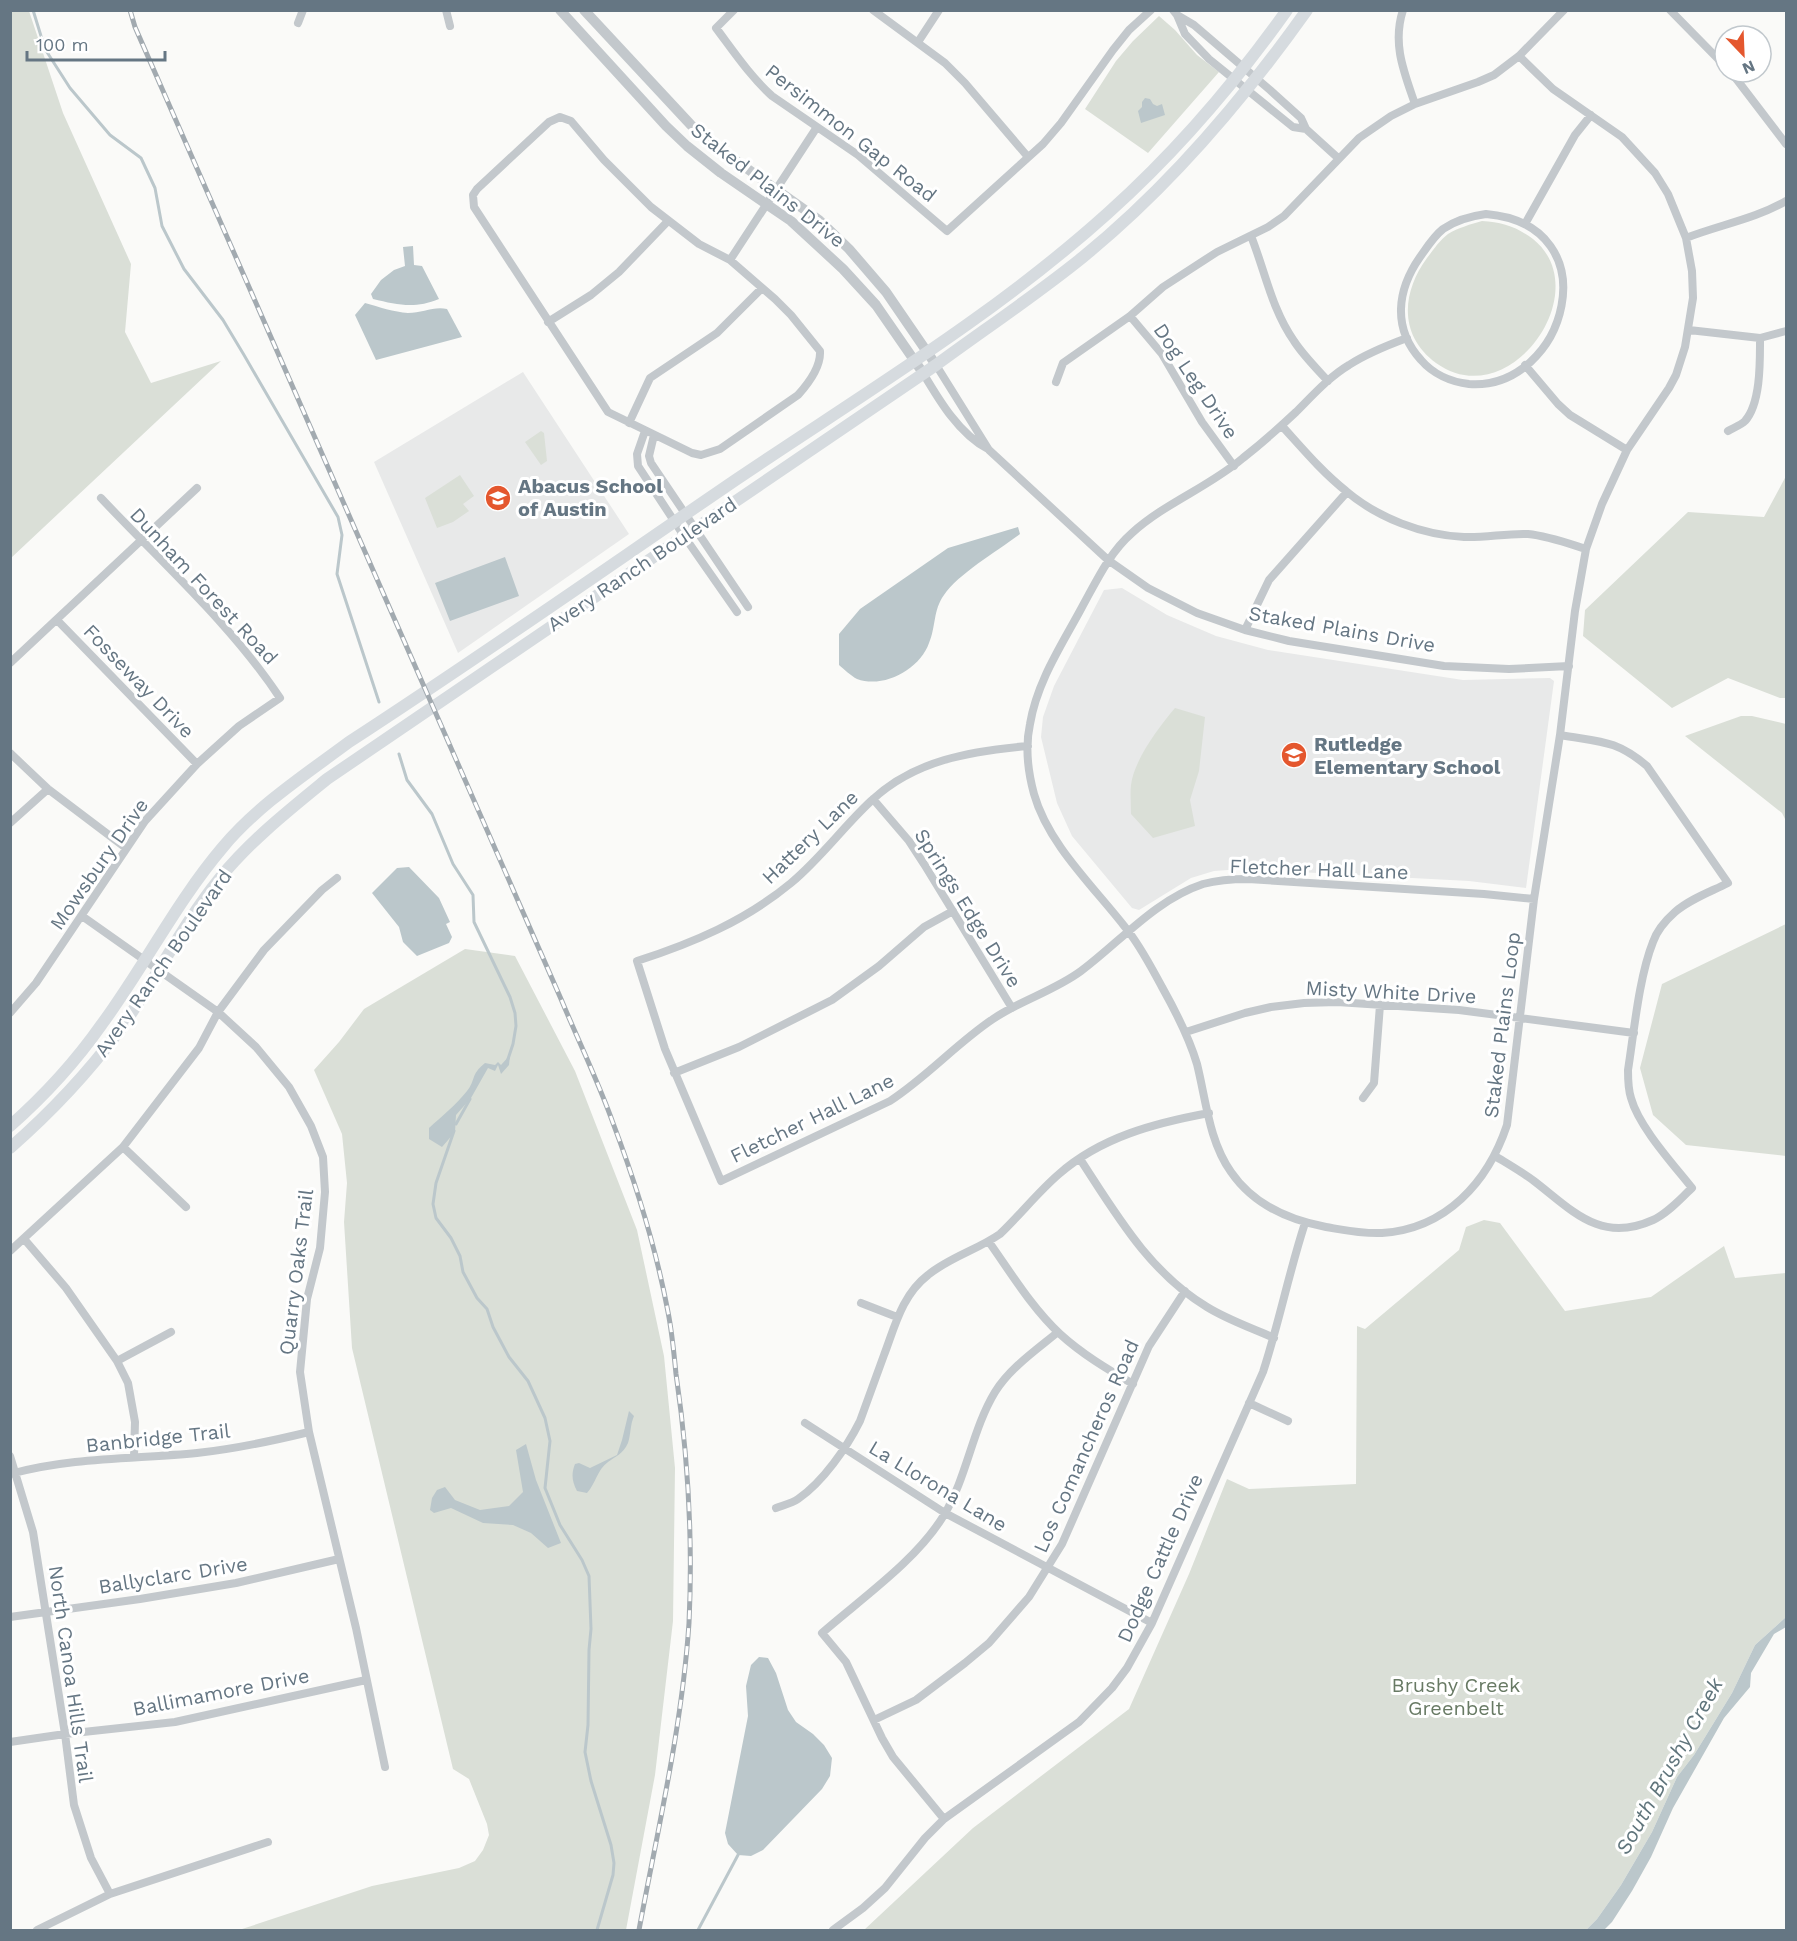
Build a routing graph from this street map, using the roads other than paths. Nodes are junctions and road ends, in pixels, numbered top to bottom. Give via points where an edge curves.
1 (303, 10) edge
2 (446, 10) edge
3 (560, 10) edge
4 (584, 10) edge
5 (734, 10) edge
6 (873, 10) edge
7 (939, 10) edge
8 (1151, 10) edge
9 (1287, 10) edge
10 (1307, 10) edge
11 (1403, 10) edge
12 (1564, 10) edge
13 (1670, 10) edge
14 (1175, 13) edge
15 (298, 23) dead end
16 (450, 26) dead end
17 (918, 42) junction
18 (1713, 54) edge
19 (1519, 56) junction
20 (1244, 68) junction
21 (1256, 78) junction
22 (1235, 80) junction
23 (1740, 84) edge
24 (1246, 89) junction
25 (1415, 104) junction
26 (1591, 115) junction
27 (817, 127) junction
28 (1306, 129) junction
29 (1786, 144) edge
30 (1028, 158) junction
31 (1338, 158) junction
32 (776, 190) junction
33 (1786, 201) edge
34 (766, 204) junction
35 (668, 221) junction
36 (1525, 224) junction
37 (1251, 236) junction
38 (1686, 238) junction
39 (730, 260) junction
40 (762, 288) junction
41 (1130, 316) junction
42 (548, 322) junction
43 (1689, 330) junction
44 (1786, 331) edge
45 (1407, 338) junction
46 (1760, 338) junction
47 (926, 351) junction
48 (914, 359) junction
49 (936, 365) junction
50 (1526, 365) junction
51 (923, 373) junction
52 (1328, 381) junction
53 (1056, 382) dead end
54 (629, 423) junction
55 (1281, 426) junction
56 (645, 431) junction
57 (1728, 431) dead end
58 (654, 435) junction
59 (988, 449) junction
60 (1627, 450) junction
61 (1234, 466) junction
62 (197, 488) dead end
63 (1347, 492) junction
64 (101, 498) dead end
65 (687, 514) junction
66 (675, 522) junction
67 (696, 528) junction
68 (684, 536) junction
69 (142, 542) junction
70 (1586, 549) junction
71 (1108, 560) junction
72 (748, 607) dead end
73 (737, 612) dead end
74 (57, 620) junction
75 (1245, 630) junction
76 (10, 663) edge
77 (1569, 666) junction
78 (280, 698) joint
79 (1560, 735) junction
80 (1028, 746) junction
81 (10, 753) edge
82 (197, 764) junction
83 (48, 789) junction
84 (873, 799) junction
85 (10, 823) edge
86 (126, 848) junction
87 (337, 878) dead end
88 (1534, 899) junction
89 (952, 910) junction
90 (82, 916) junction
91 (1129, 931) junction
92 (145, 960) junction
93 (159, 969) junction
94 (1380, 1005) junction
95 (1012, 1008) junction
96 (218, 1012) junction
97 (10, 1013) edge
98 (1521, 1018) junction
99 (1186, 1032) junction
100 (1634, 1033) junction
101 (674, 1073) junction
102 (1363, 1098) dead end
103 (1209, 1113) junction
104 (10, 1126) edge
105 (123, 1147) junction
106 (10, 1148) edge
107 (1495, 1156) junction
108 (1080, 1159) junction
109 (721, 1181) joint
110 (186, 1207) dead end
111 (1305, 1223) junction
112 (25, 1240) junction
113 (989, 1242) junction
114 (10, 1251) edge
115 (1185, 1291) junction
116 (861, 1303) dead end
117 (897, 1317) junction
118 (171, 1332) dead end
119 (1058, 1332) junction
120 (1274, 1338) junction
121 (117, 1361) junction
122 (1133, 1384) junction
123 (1249, 1402) junction
124 (1288, 1421) dead end
125 (806, 1423) dead end
126 (309, 1432) junction
127 (843, 1448) junction
128 (10, 1456) edge
129 (134, 1456) junction
130 (13, 1473) edge
131 (776, 1508) dead end
132 (945, 1513) junction
133 (339, 1559) junction
134 (1048, 1568) junction
135 (46, 1611) junction
136 (10, 1617) edge
137 (1152, 1623) junction
138 (366, 1680) junction
139 (874, 1720) junction
140 (65, 1734) junction
141 (10, 1742) edge
142 (385, 1767) dead end
143 (944, 1819) junction
144 (268, 1842) dead end
145 (110, 1894) junction
146 (37, 1930) edge
147 (833, 1930) edge

1 - 15 street
2 - 16 street
3 - 34 street, Staked Plains Drive via 687,146
4 - 32 street, Staked Plains Drive via 691,125
5 - 27 street, Persimmon Gap Road via 716,28 762,87
6 - 17 street
7 - 17 street
8 - 30 street via 1129,30 1061,123
9 - 20 main road, Avery Ranch Boulevard
10 - 21 main road, Avery Ranch Boulevard
11 - 25 street via 1398,47
12 - 19 street
13 - 18 street
14 - 20 street
14 - 22 street via 1185,34
17 - 30 street via 965,83
19 - 25 street via 1494,75
19 - 26 street, Staked Plains Loop via 1553,89
20 - 21 street
20 - 22 main road, Avery Ranch Boulevard
21 - 24 main road, Avery Ranch Boulevard
21 - 28 street via 1301,118
22 - 24 street
22 - 47 main road, Avery Ranch Boulevard via 1109,213 1033,275
23 - 29 street
24 - 28 street via 1293,127
24 - 49 main road, Avery Ranch Boulevard via 1200,144 1126,219 1041,290
25 - 31 street via 1374,127
26 - 36 street via 1569,145
26 - 38 street, Staked Plains Loop via 1622,138 1655,173
27 - 30 street, Persimmon Gap Road via 858,155 946,231
27 - 32 street
28 - 31 street
31 - 37 street via 1284,216
32 - 34 street
32 - 47 street, Staked Plains Drive via 819,220 849,249 886,292
33 - 38 street
34 - 39 street
34 - 48 street, Staked Plains Drive via 843,268 876,305
35 - 39 street
35 - 42 street via 619,272
35 - 42 street via 628,186 571,121 560,117 549,122 477,189 472,201
36 - 45 street via 1486,214 1452,225 1435,237 1415,263 1403,290 1400,315
36 - 50 street via 1538,232 1556,257 1564,286 1557,323
37 - 41 street via 1190,269
37 - 52 street via 1285,327
38 - 43 street, Staked Plains Loop via 1693,284
39 - 40 street
40 - 54 street via 717,333 650,378
40 - 58 street via 791,315 820,351 819,365 804,388 711,453 693,453
41 - 53 street via 1063,363
41 - 61 street, Dog Leg Drive via 1162,354 1202,422
42 - 54 street via 608,412
43 - 46 street
43 - 60 street, Staked Plains Loop via 1669,388
44 - 46 street
45 - 50 street via 1414,352 1432,370 1454,381 1487,383
45 - 52 street, Staked Plains Loop via 1351,363
46 - 57 street via 1758,380 1751,408 1744,422
47 - 48 main road, Avery Ranch Boulevard
47 - 49 street, Staked Plains Drive
48 - 51 street, Staked Plains Drive
48 - 65 main road, Avery Ranch Boulevard
49 - 51 main road, Avery Ranch Boulevard
49 - 59 street, Staked Plains Drive
50 - 60 street via 1570,415
51 - 59 street, Staked Plains Drive via 960,427 975,443
51 - 67 main road, Avery Ranch Boulevard
52 - 55 street, Staked Plains Loop
54 - 56 street
55 - 61 street, Staked Plains Loop
55 - 63 street
56 - 58 street
56 - 66 street via 637,454 639,466
58 - 65 street via 651,463
59 - 71 street, Staked Plains Drive
60 - 70 street, Staked Plains Loop
61 - 71 street, Staked Plains Loop via 1140,526
62 - 69 street
63 - 70 street via 1384,514 1425,531 1465,537 1539,536
63 - 75 street via 1269,580
64 - 69 street, Dunham Forest Road
65 - 66 main road, Avery Ranch Boulevard
65 - 67 street
66 - 68 street
66 - 92 main road, Avery Ranch Boulevard via 349,742 278,796 223,846
67 - 68 main road, Avery Ranch Boulevard
67 - 72 street
68 - 73 street
68 - 93 main road, Avery Ranch Boulevard via 327,779 279,816 220,878
69 - 74 street
69 - 78 street, Dunham Forest Road via 236,639
70 - 77 street, Staked Plains Loop
71 - 75 street, Staked Plains Drive via 1171,601
71 - 80 street, Staked Plains Loop via 1041,686 1032,712
74 - 76 street
74 - 82 street, Fosseway Drive
75 - 77 street, Staked Plains Drive via 1444,666
77 - 79 street, Staked Plains Loop
78 - 82 street, Mowsbury Drive via 239,726
79 - 88 street, Staked Plains Loop
79 - 100 street via 1616,745 1647,765 1728,883 1696,898 1663,924 1647,959
80 - 84 street, Hattery Lane via 948,758 905,776
80 - 91 street, Staked Plains Loop via 1035,796 1047,825
81 - 83 street
82 - 86 street, Mowsbury Drive
83 - 85 street
83 - 86 street
84 - 89 street, Springs Edge Drive via 909,841
84 - 101 street, Hattery Lane via 812,864 746,916 686,945 637,961
86 - 90 street, Mowsbury Drive
87 - 96 street via 264,950
88 - 91 street, Fletcher Hall Lane via 1224,879 1184,892
88 - 98 street, Staked Plains Loop
89 - 95 street, Springs Edge Drive
89 - 101 street via 924,927 832,1000 739,1047
90 - 92 street, Quarry Oaks Trail
90 - 97 street, Mowsbury Drive
91 - 95 street, Fletcher Hall Lane via 1062,984
91 - 99 street, Staked Plains Loop
92 - 93 street, Quarry Oaks Trail
92 - 104 main road, Avery Ranch Boulevard via 79,1056
93 - 96 street, Quarry Oaks Trail
93 - 106 main road, Avery Ranch Boulevard via 93,1063 65,1096
94 - 98 street, Misty White Drive
94 - 99 street, Misty White Drive via 1315,1003 1271,1007
94 - 102 street via 1374,1083
95 - 109 street, Fletcher Hall Lane via 890,1101
96 - 105 street via 199,1048
96 - 126 street, Quarry Oaks Trail via 256,1047 289,1087 323,1157 325,1192 320,1248 307,1299 300,1372
98 - 100 street, Misty White Drive
98 - 107 street, Staked Plains Loop via 1507,1125
99 - 103 street, Staked Plains Loop
100 - 107 street via 1628,1070 1631,1099 1643,1124 1692,1188 1668,1210 1638,1225 1605,1227 1588,1222
101 - 109 street, Hattery Lane
103 - 108 street via 1145,1127
103 - 111 street, Staked Plains Loop via 1222,1155 1240,1184 1267,1206
105 - 110 street
105 - 112 street
107 - 111 street, Staked Plains Loop via 1469,1193 1419,1224 1383,1233
108 - 113 street via 1061,1172
108 - 115 street via 1137,1244
111 - 120 street, Dodge Cattle Drive
112 - 114 street
112 - 121 street via 66,1288
113 - 117 street via 927,1275
113 - 119 street
115 - 120 street via 1231,1320
115 - 122 street, Los Comancheros Road via 1149,1346
116 - 117 street
117 - 127 street via 860,1420
118 - 121 street
119 - 122 street via 1095,1363
119 - 132 street via 1006,1378 995,1393
120 - 123 street, Dodge Cattle Drive
121 - 129 street via 131,1395
122 - 134 street, Los Comancheros Road
123 - 124 street
123 - 137 street, Dodge Cattle Drive
125 - 127 street, La Llorona Lane
126 - 129 street, Banbridge Trail via 197,1453
126 - 133 street, Quarry Oaks Trail
127 - 131 street via 808,1492
127 - 132 street, La Llorona Lane
128 - 130 street, North Canoa Hills Trail
129 - 130 street, Banbridge Trail
130 - 135 street, North Canoa Hills Trail via 33,1532
132 - 134 street, La Llorona Lane
132 - 139 street via 921,1545 822,1633 846,1662
133 - 135 street, Ballyclarc Drive via 236,1583
133 - 138 street, Quarry Oaks Trail
134 - 137 street, La Llorona Lane
134 - 139 street, Los Comancheros Road via 989,1642 916,1700
135 - 136 street, Ballyclarc Drive
135 - 140 street, North Canoa Hills Trail
137 - 143 street, Dodge Cattle Drive via 1127,1668 1079,1722
138 - 140 street, Ballimamore Drive via 175,1722
138 - 142 street, Quarry Oaks Trail
139 - 143 street via 893,1757
140 - 141 street, Ballimamore Drive
140 - 145 street, North Canoa Hills Trail via 74,1805 92,1858
143 - 147 street, Dodge Cattle Drive via 885,1888
144 - 145 street
145 - 146 street

